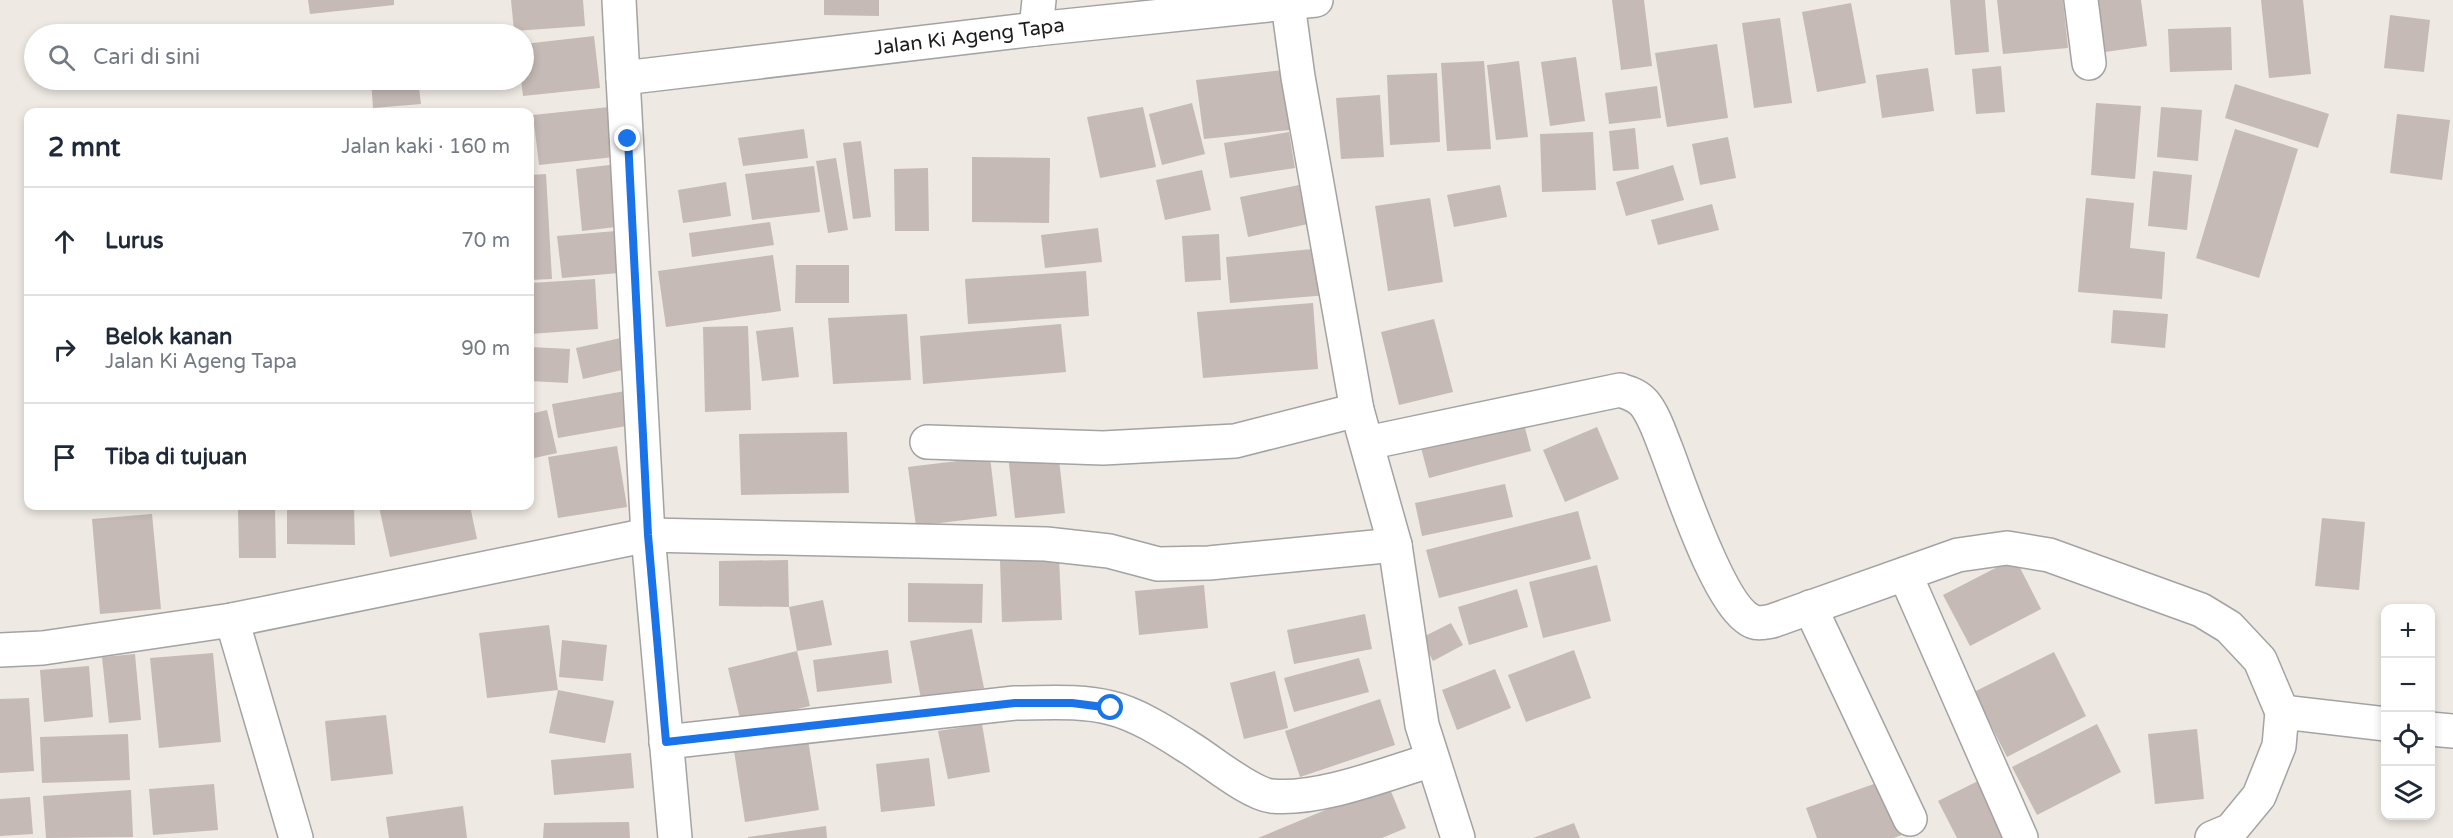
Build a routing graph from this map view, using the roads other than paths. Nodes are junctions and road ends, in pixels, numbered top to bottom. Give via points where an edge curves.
1 (619, 0) edge
2 (2081, 0) edge
3 (1302, 7) edge
4 (1037, 14) edge
5 (2089, 63) dead end
6 (626, 108) junction
7 (1357, 410) junction
8 (927, 442) dead end
9 (1367, 443) junction
10 (648, 535) junction
11 (1395, 545) junction
12 (1905, 574) junction
13 (1810, 607) junction
14 (228, 620) junction
15 (0, 650) edge
16 (2282, 712) junction
17 (2381, 724) edge
18 (2435, 729) edge
19 (2453, 731) edge
20 (666, 742) junction
21 (1432, 760) junction
22 (1910, 819) dead end
23 (296, 838) edge
24 (675, 838) edge
25 (1458, 838) edge
26 (2021, 838) edge
27 (2212, 838) edge

1 - 6 street
2 - 5 street
3 - 4 street, Jalan Ki Ageng Tapa
3 - 7 street via 1298,77
4 - 6 street, Jalan Ki Ageng Tapa
6 - 10 street
7 - 8 street via 1235,441 1103,448
7 - 9 street
9 - 11 street
9 - 13 street via 1620,390 1632,393 1645,404 1658,430 1715,572 1743,616 1756,623 1772,621
10 - 11 street via 1046,544 1109,551 1158,564 1209,563
10 - 14 street
10 - 20 street
11 - 21 street via 1422,725
12 - 13 street
12 - 16 street via 1958,555 2007,548 2049,555 2201,610 2229,627 2260,660
12 - 26 street
13 - 22 street
14 - 15 street via 43,648
14 - 23 street
16 - 17 street
16 - 27 street via 2280,746 2259,796 2231,830
18 - 19 street
20 - 21 street via 1015,703 1072,703 1111,708 1143,721 1269,796 1349,786
20 - 24 street
21 - 25 street

